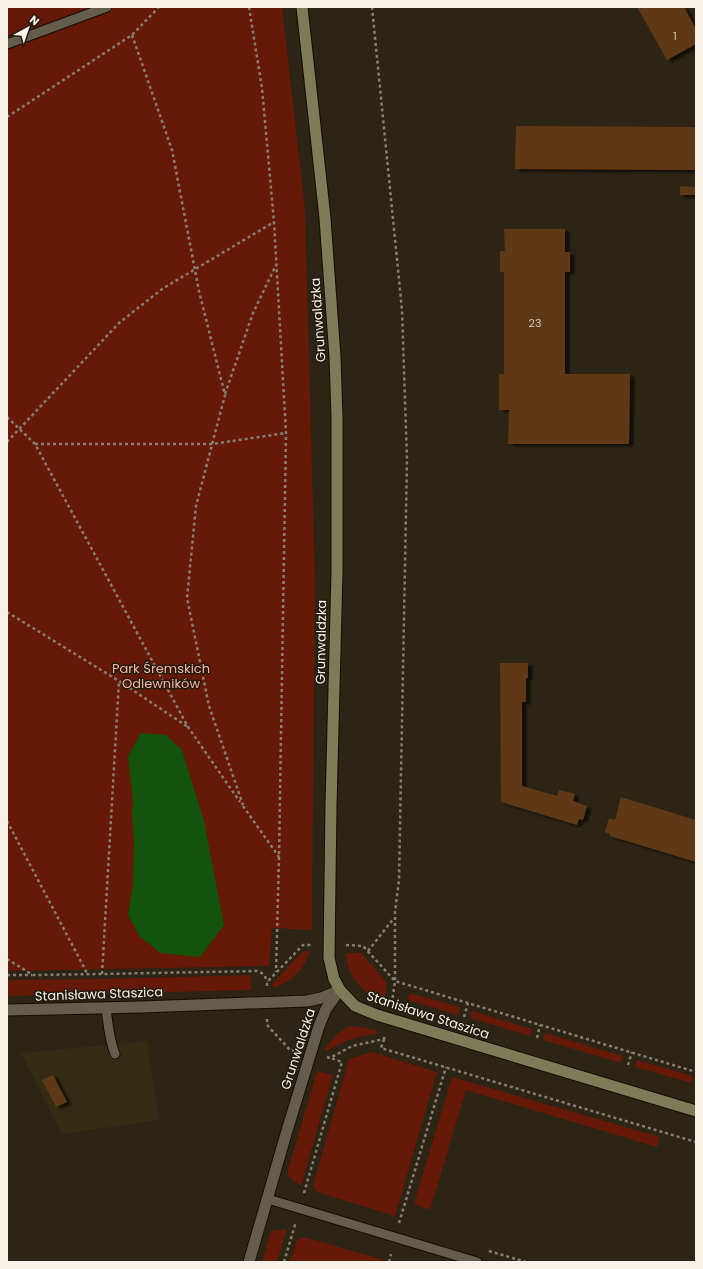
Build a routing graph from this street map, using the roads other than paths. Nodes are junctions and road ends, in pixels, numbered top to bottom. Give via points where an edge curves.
1 (107, 7) edge
2 (302, 7) edge
3 (7, 44) edge
4 (340, 990) junction
5 (106, 1008) junction
6 (7, 1010) edge
7 (116, 1054) dead end
8 (696, 1111) edge
9 (268, 1199) junction
10 (249, 1262) edge
11 (477, 1262) edge

1 - 3 lane
2 - 4 main road, Grunwaldzka via 325,218 335,357 336,572 329,945 331,968
4 - 5 street, Stanisława Staszica via 307,1001
4 - 8 main road, Stanisława Staszica via 355,1006 376,1015
4 - 9 street, Grunwaldzka via 322,1017
5 - 6 street, Stanisława Staszica
5 - 7 lane via 109,1035
9 - 10 street, Grunwaldzka
9 - 11 lane

